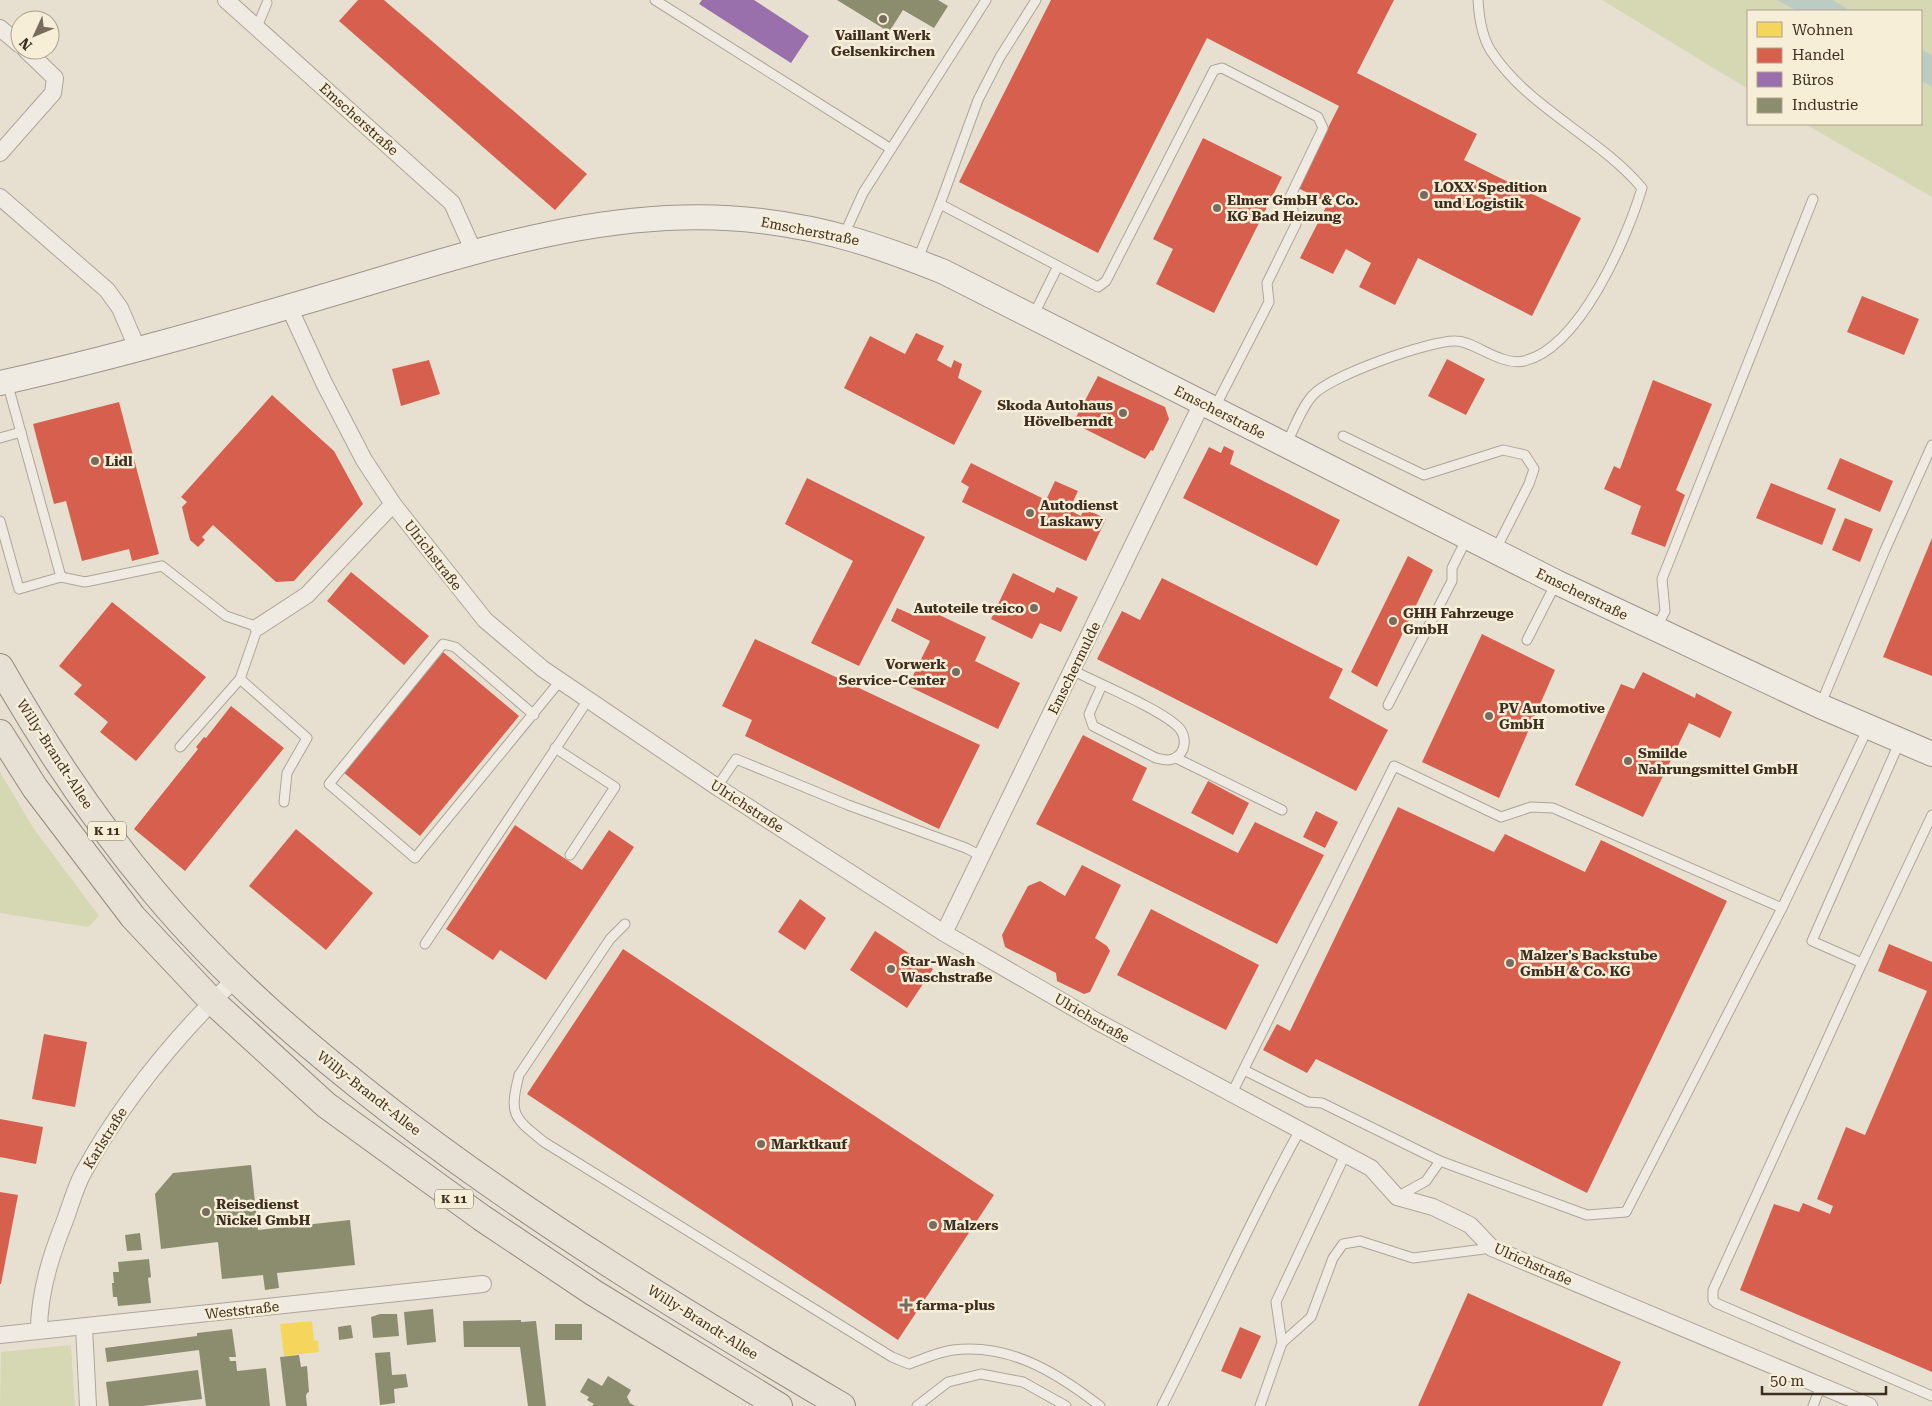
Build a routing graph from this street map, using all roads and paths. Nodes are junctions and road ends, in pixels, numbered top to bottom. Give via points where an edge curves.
1 (226, 0) edge
2 (655, 0) edge
3 (986, 0) edge
4 (1036, 0) edge
5 (1478, 0) edge
6 (267, 3) dead end
7 (0, 28) edge
8 (256, 28) junction
9 (10, 36) edge
10 (36, 60) edge
11 (890, 149) junction
12 (0, 153) edge
13 (0, 197) edge
14 (1813, 199) dead end
15 (940, 204) junction
16 (844, 235) junction
17 (474, 252) junction
18 (916, 261) junction
19 (1058, 266) junction
20 (289, 307) junction
21 (1033, 316) junction
22 (138, 350) junction
23 (3, 383) edge
24 (1208, 406) junction
25 (21, 432) junction
26 (1342, 436) dead end
27 (0, 438) edge
28 (1286, 445) junction
29 (1932, 445) edge
30 (393, 504) junction
31 (0, 522) edge
32 (1468, 538) junction
33 (1494, 551) junction
34 (61, 577) junction
35 (1556, 582) junction
36 (258, 627) junction
37 (1656, 630) junction
38 (1527, 640) dead end
39 (0, 667) edge
40 (1072, 670) junction
41 (240, 679) junction
42 (560, 681) junction
43 (1102, 685) junction
44 (588, 700) junction
45 (1388, 705) dead end
46 (1820, 706) junction
47 (534, 715) junction
48 (1869, 727) junction
49 (0, 733) edge
50 (1900, 741) junction
51 (180, 746) dead end
52 (556, 748) junction
53 (1932, 754) edge
54 (1176, 758) junction
55 (718, 787) junction
56 (284, 802) dead end
57 (1282, 810) dead end
58 (1932, 815) edge
59 (570, 855) dead end
60 (983, 857) junction
61 (1782, 908) junction
62 (625, 924) dead end
63 (944, 932) junction
64 (425, 944) dead end
65 (1862, 963) junction
66 (236, 978) junction
67 (212, 1001) junction
68 (1244, 1070) junction
69 (1231, 1095) junction
70 (1300, 1132) junction
71 (1346, 1156) junction
72 (1440, 1162) junction
73 (1397, 1197) junction
74 (1492, 1248) junction
75 (483, 1284) dead end
76 (84, 1327) junction
77 (39, 1330) junction
78 (0, 1335) edge
79 (1282, 1343) junction
80 (1821, 1385) junction
81 (1932, 1396) edge
82 (88, 1406) edge
83 (779, 1406) edge
84 (842, 1406) edge
85 (917, 1406) edge
86 (1066, 1406) edge
87 (1100, 1406) edge
88 (1162, 1406) edge
89 (1260, 1406) edge
90 (1813, 1406) edge
91 (1869, 1406) edge

1 - 8 street, Emscherstraße
2 - 11 lane
3 - 11 lane
4 - 15 lane via 1000,57 978,100
5 - 28 lane via 1480,22 1491,50 1520,86 1624,167 1642,188 1632,222 1598,289 1568,332 1544,352 1523,361 1497,358 1458,340 1391,358 1328,383 1312,396
6 - 8 lane
7 - 9 street
8 - 17 street, Emscherstraße via 452,203
10 - 12 street via 54,78 53,93
11 - 16 lane via 863,193
13 - 22 street via 107,290 120,308
14 - 37 lane via 1662,578 1665,611
15 - 18 lane
15 - 19 lane
16 - 17 street, Emscherstraße via 760,221 686,218 569,229
16 - 18 street, Emscherstraße
17 - 20 street, Emscherstraße
18 - 21 street, Emscherstraße
19 - 21 lane
19 - 24 lane via 1098,287 1106,281 1214,70 1222,68 1318,117 1323,128 1290,197 1296,224 1267,283 1269,302
20 - 22 street, Emscherstraße
20 - 30 street, Ulrichstraße via 364,460
21 - 24 street, Emscherstraße
22 - 23 street, Emscherstraße
23 - 25 lane
24 - 28 street, Emscherstraße
24 - 40 street, Emschermulde
25 - 27 lane
25 - 34 lane
26 - 33 lane via 1424,475 1503,450 1525,455 1534,469
28 - 32 street, Emscherstraße
29 - 46 lane
30 - 36 street via 307,595
30 - 42 street, Ulrichstraße via 485,620
31 - 34 lane via 19,589
32 - 33 street, Emscherstraße
32 - 45 lane via 1452,568 1452,581
33 - 35 street, Emscherstraße
34 - 36 lane via 85,582 162,566 226,616
35 - 37 street, Emscherstraße
35 - 38 lane
36 - 41 lane
37 - 46 street, Emscherstraße
39 - 66 main road, Willy-Brandt-Allee / K 11 via 84,802 154,893
40 - 43 lane
40 - 60 street, Emschermulde
41 - 51 lane
41 - 56 lane via 307,738 287,773
42 - 44 street, Ulrichstraße
42 - 47 lane
43 - 54 lane via 1179,728 1185,745
43 - 54 lane via 1089,714 1093,726 1156,758
44 - 52 lane
44 - 55 street, Ulrichstraße
46 - 48 street, Emscherstraße
47 - 47 lane via 455,647 443,644 329,784 416,858
48 - 50 street, Emscherstraße
48 - 61 lane
49 - 67 main road, K 11 via 36,788 133,917
50 - 53 street, Emscherstraße
50 - 65 lane via 1812,942
52 - 59 lane via 615,787
52 - 64 lane
54 - 57 lane
55 - 60 lane via 736,759
55 - 63 street, Ulrichstraße
58 - 65 lane
60 - 63 street, Emschermulde
61 - 68 lane via 1553,808 1530,808 1501,817 1394,766
61 - 72 lane via 1626,1212 1587,1215
62 - 87 lane via 610,939 519,1075 513,1099 518,1121 544,1142 892,1357 909,1364 951,1350 1006,1353 1052,1372
63 - 69 street, Ulrichstraße
65 - 81 lane via 1713,1290 1713,1300
66 - 67 street, Karlstraße
66 - 84 main road, Willy-Brandt-Allee / K 11 via 321,1058 532,1214
67 - 77 street, Karlstraße via 150,1071 82,1176 51,1257 39,1306
67 - 83 main road, K 11 via 326,1105 482,1218 594,1293
68 - 69 lane
68 - 72 lane via 1308,1102 1322,1103
69 - 70 street, Ulrichstraße
70 - 71 street, Ulrichstraße
70 - 88 lane via 1275,1176
71 - 73 street, Ulrichstraße via 1371,1168
71 - 79 lane via 1276,1302
72 - 73 lane via 1426,1180
73 - 74 street, Ulrichstraße via 1433,1207 1470,1225
74 - 79 lane via 1413,1258 1360,1241 1343,1244 1333,1258 1311,1318
74 - 80 street, Ulrichstraße
75 - 76 street, Weststraße
76 - 77 street, Weststraße
76 - 82 street
77 - 78 street, Weststraße
79 - 89 lane
80 - 90 lane
80 - 91 street, Ulrichstraße
85 - 86 lane via 948,1382 982,1374 1023,1382

